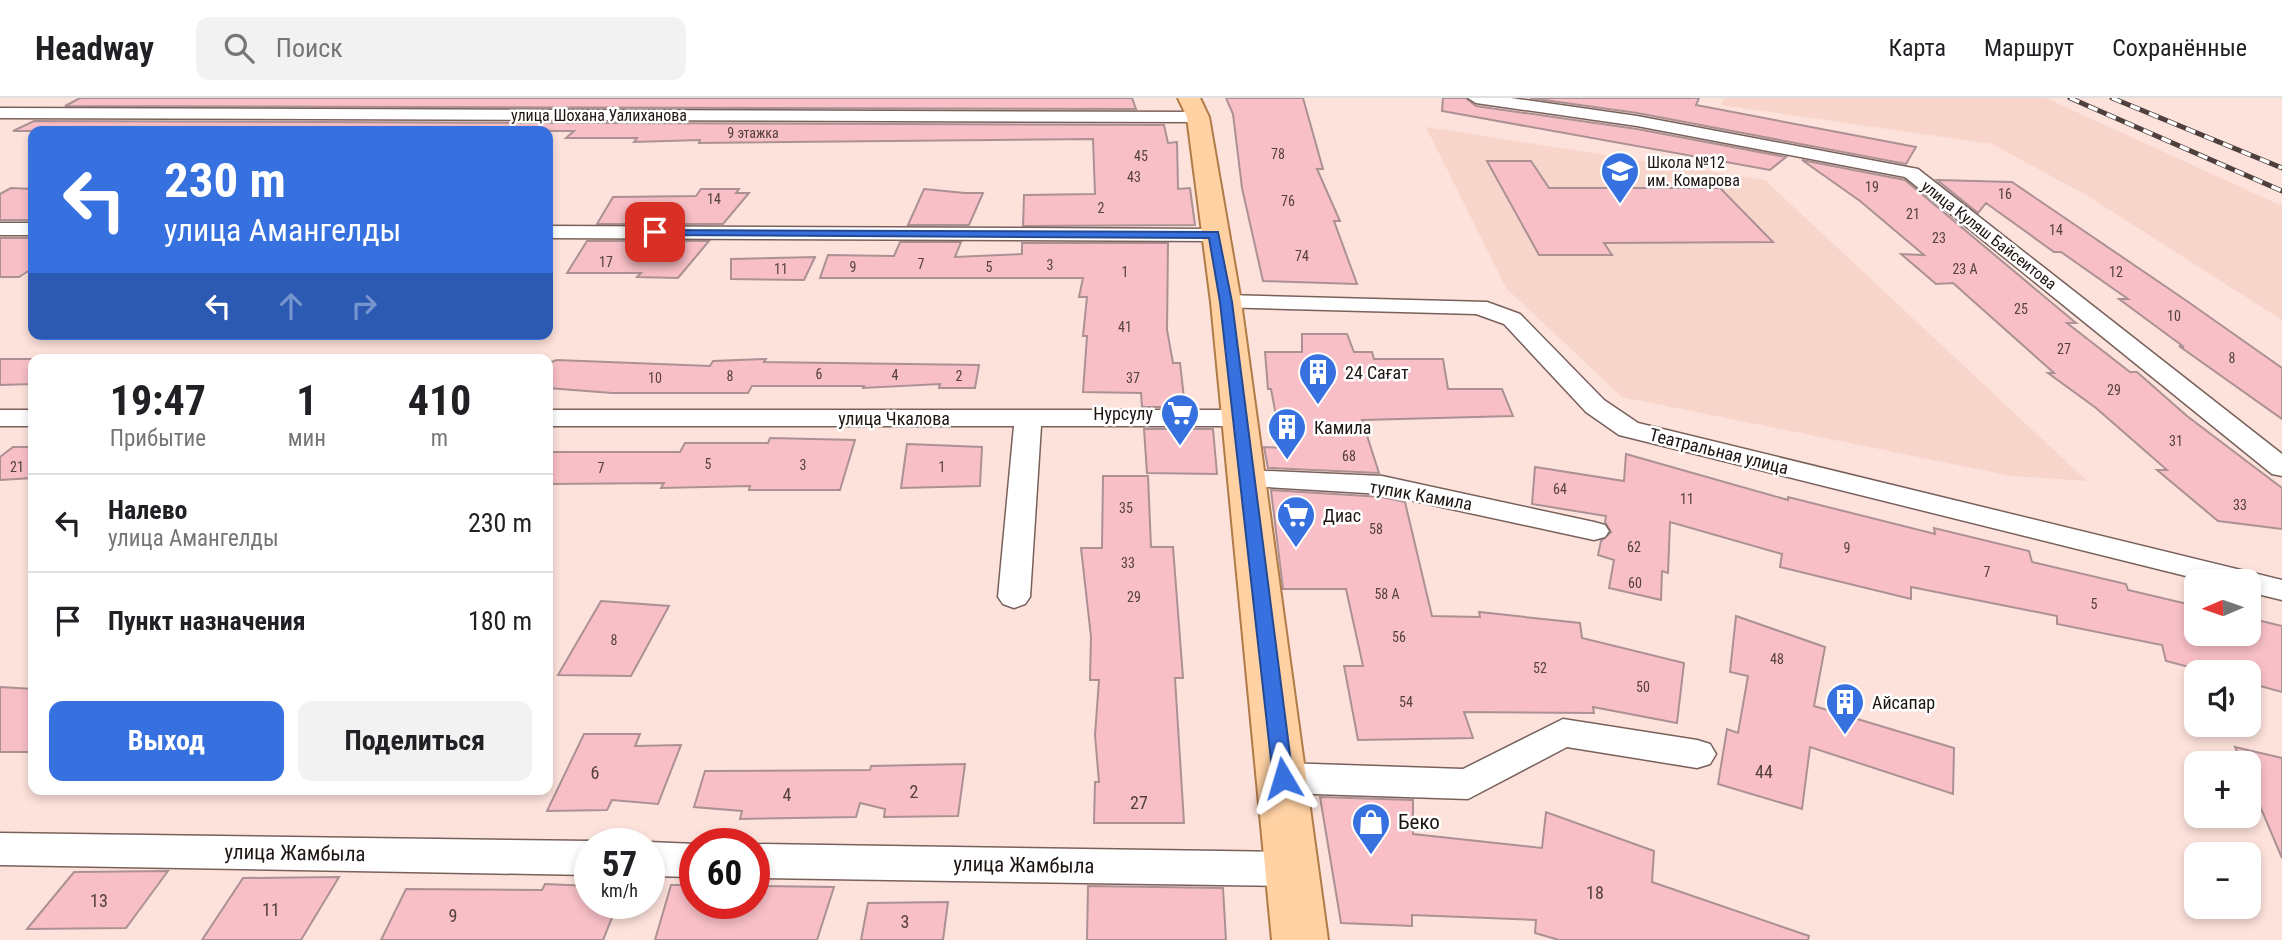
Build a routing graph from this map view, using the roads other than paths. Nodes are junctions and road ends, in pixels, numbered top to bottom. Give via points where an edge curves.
1 (1476, 98) edge
2 (1193, 107) edge
3 (0, 113) edge
4 (0, 229) edge
5 (28, 229) edge
6 (553, 232) edge
7 (1214, 235) junction
8 (1226, 302) junction
9 (0, 418) edge
10 (28, 418) edge
11 (553, 418) edge
12 (1028, 418) junction
13 (1240, 418) junction
14 (2282, 468) edge
15 (1245, 479) junction
16 (1594, 531) dead end
17 (2199, 569) edge
18 (2261, 584) edge
19 (2282, 590) edge
20 (1014, 597) dead end
21 (1697, 754) dead end
22 (1283, 778) junction
23 (0, 849) edge
24 (574, 858) edge
25 (770, 861) edge
26 (1293, 869) junction
27 (1300, 940) edge

1 - 14 street, улица Куляш Байсеитова via 1637,121 1911,173
2 - 3 street, улица Шохана Уалиханова
2 - 7 main road
4 - 5 street
6 - 7 street
7 - 8 main road
8 - 13 main road
8 - 17 street, Театральная улица via 1479,307 1513,319 1595,406 1629,429
9 - 10 street
11 - 12 street, улица Чкалова
12 - 13 street, улица Чкалова
12 - 20 street
13 - 15 main road
15 - 16 street, тупик Камила via 1382,485
15 - 22 main road
18 - 19 street, Театральная улица
21 - 22 street via 1563,733 1468,784
22 - 26 main road
23 - 24 street, улица Жамбыла
25 - 26 street, улица Жамбыла
26 - 27 main road

